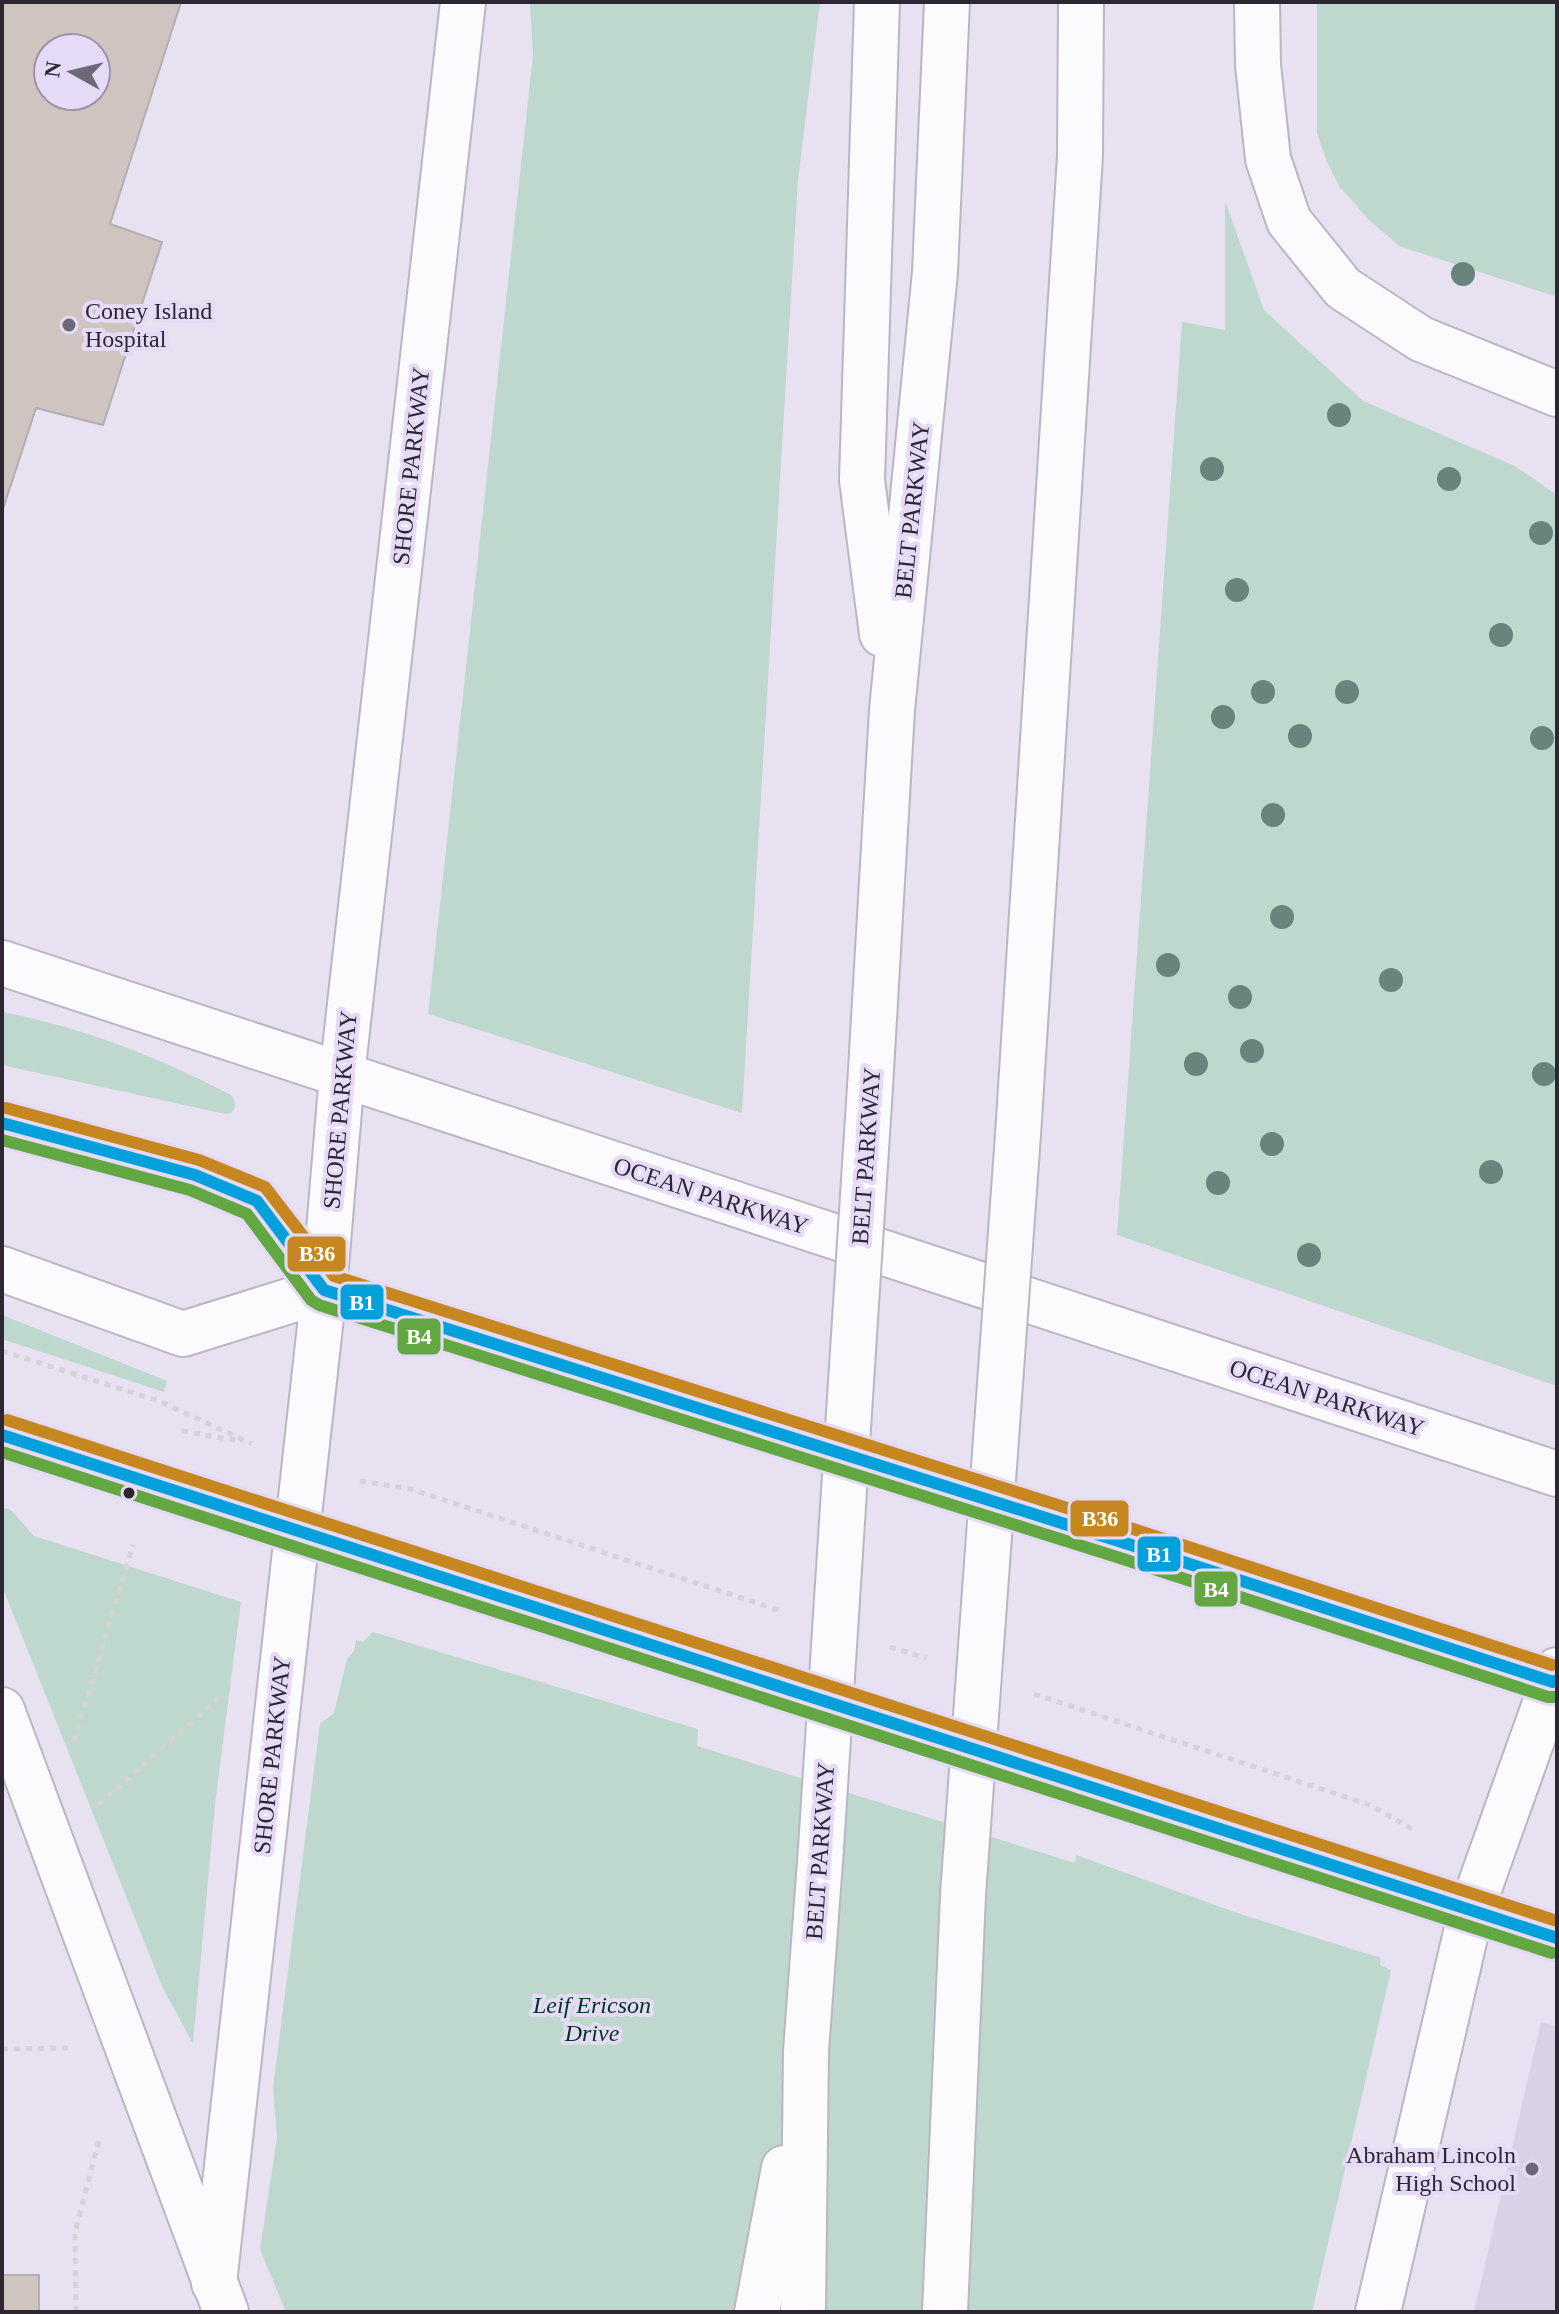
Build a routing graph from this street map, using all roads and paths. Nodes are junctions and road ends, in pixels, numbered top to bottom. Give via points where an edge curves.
1 (463, 2) edge
2 (877, 2) edge
3 (947, 2) edge
4 (1081, 2) edge
5 (1104, 2) edge
6 (1257, 2) edge
7 (1080, 156) junction
8 (1557, 394) edge
9 (892, 710) junction
10 (2, 963) edge
11 (342, 1075) junction
12 (2, 1123) edge
13 (2, 1269) edge
14 (324, 1290) junction
15 (2, 1351) edge
16 (2, 1435) edge
17 (248, 1443) dead end
18 (1557, 1474) edge
19 (296, 1530) junction
20 (133, 1545) dead end
21 (1556, 1681) edge
22 (223, 1682) dead end
23 (2, 1710) edge
24 (73, 1745) dead end
25 (92, 1794) dead end
26 (96, 1806) junction
27 (88, 1814) dead end
28 (1471, 1911) junction
29 (1557, 1938) edge
30 (70, 2048) dead end
31 (2, 2049) edge
32 (806, 2051) junction
33 (102, 2130) dead end
34 (949, 2225) junction
35 (220, 2297) edge
36 (76, 2312) edge
37 (757, 2312) edge
38 (803, 2312) edge
39 (945, 2312) edge
40 (956, 2312) edge
41 (1378, 2312) edge

1 - 11 main road, SHORE PARKWAY
2 - 9 main road via 862,480
3 - 9 main road, BELT PARKWAY via 935,272
4 - 7 main road
5 - 7 main road
6 - 8 main road via 1268,159 1289,221 1343,288 1421,339
7 - 34 main road, bridge via 963,1895
9 - 32 main road, BELT PARKWAY, bridge
10 - 11 main road, OCEAN PARKWAY
11 - 14 main road, SHORE PARKWAY
11 - 18 main road, OCEAN PARKWAY
12 - 14 main road via 195,1175 257,1201
13 - 14 main road via 183,1334
14 - 19 main road, SHORE PARKWAY
14 - 21 main road
15 - 17 path via 159,1401
16 - 19 main road
19 - 28 main road
19 - 35 main road, SHORE PARKWAY
20 - 24 path
21 - 28 main road
22 - 26 path via 222,1696
23 - 35 main road
25 - 26 path
26 - 27 path
28 - 29 main road
28 - 41 main road
30 - 31 path
32 - 37 main road
32 - 38 main road, BELT PARKWAY
33 - 36 path via 75,2232
34 - 39 main road
34 - 40 main road

